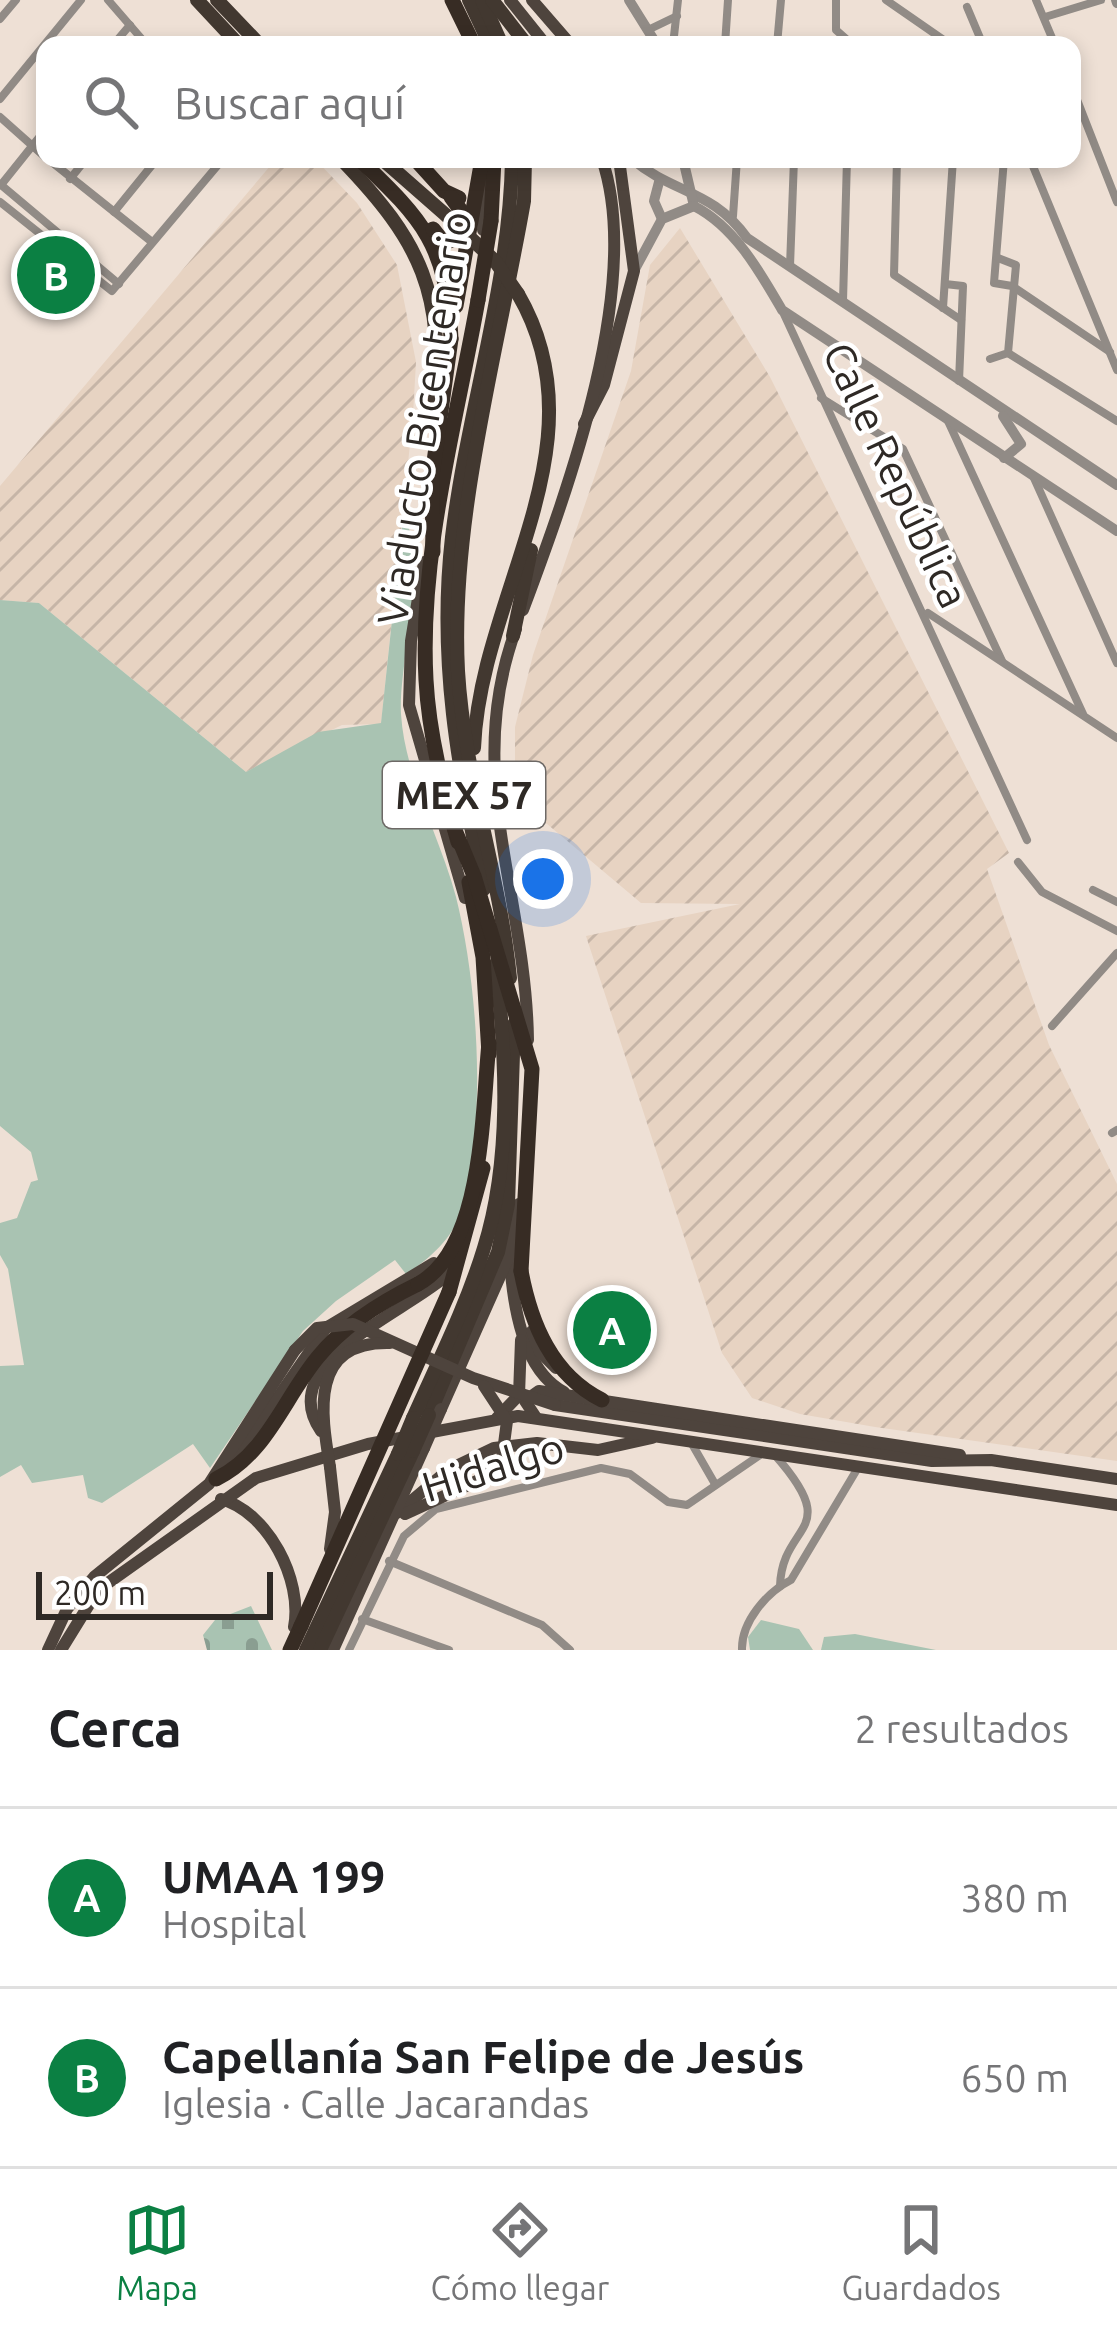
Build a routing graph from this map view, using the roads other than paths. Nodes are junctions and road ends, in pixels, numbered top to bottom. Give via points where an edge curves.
1 (16, 0) edge
2 (81, 0) edge
3 (108, 0) edge
4 (197, 0) edge
5 (217, 0) edge
6 (449, 0) edge
7 (469, 0) edge
8 (482, 0) edge
9 (492, 0) edge
10 (511, 0) edge
11 (532, 0) edge
12 (628, 0) edge
13 (678, 0) edge
14 (728, 0) edge
15 (781, 0) edge
16 (836, 0) edge
17 (886, 0) edge
18 (1040, 0) edge
19 (1101, 0) edge
20 (968, 7) dead end
21 (678, 15) junction
22 (1045, 17) junction
23 (0, 20) edge
24 (130, 25) junction
25 (650, 29) junction
26 (52, 36) edge
27 (121, 36) edge
28 (139, 36) edge
29 (231, 36) edge
30 (251, 36) edge
31 (467, 36) edge
32 (486, 36) edge
33 (498, 36) edge
34 (520, 36) edge
35 (539, 36) edge
36 (563, 36) edge
37 (653, 36) edge
38 (674, 36) edge
39 (726, 36) edge
40 (778, 36) edge
41 (842, 36) edge
42 (938, 36) edge
43 (979, 36) edge
44 (1052, 36) edge
45 (36, 55) edge
46 (0, 99) edge
47 (1081, 110) edge
48 (0, 117) edge
49 (36, 142) edge
50 (33, 146) junction
51 (36, 149) edge
52 (58, 168) edge
53 (78, 168) edge
54 (150, 168) edge
55 (215, 168) edge
56 (349, 168) edge
57 (368, 168) edge
58 (392, 168) edge
59 (426, 168) edge
60 (475, 168) edge
61 (480, 168) edge
62 (491, 168) edge
63 (493, 168) edge
64 (512, 168) edge
65 (525, 168) edge
66 (604, 168) edge
67 (620, 168) edge
68 (642, 168) edge
69 (684, 168) edge
70 (736, 168) edge
71 (794, 168) edge
72 (847, 168) edge
73 (897, 168) edge
74 (952, 168) edge
75 (1003, 168) edge
76 (1034, 168) edge
77 (70, 178) junction
78 (658, 182) junction
79 (0, 185) edge
80 (686, 186) junction
81 (388, 187) junction
82 (459, 196) junction
83 (0, 202) edge
84 (1117, 202) edge
85 (694, 206) junction
86 (114, 212) junction
87 (733, 216) junction
88 (662, 219) junction
89 (477, 220) junction
90 (152, 242) junction
91 (998, 258) junction
92 (790, 266) junction
93 (634, 271) junction
94 (945, 284) junction
95 (1012, 286) junction
96 (115, 287) junction
97 (843, 303) junction
98 (943, 308) junction
99 (782, 310) junction
100 (961, 320) junction
101 (451, 339) junction
102 (1110, 352) junction
103 (1008, 353) junction
104 (990, 359) dead end
105 (1117, 370) edge
106 (959, 382) junction
107 (820, 398) junction
108 (994, 404) junction
109 (947, 419) junction
110 (1117, 421) edge
111 (580, 430) junction
112 (1004, 458) junction
113 (548, 463) junction
114 (1034, 478) junction
115 (1117, 485) edge
116 (428, 533) junction
117 (1116, 533) edge
118 (434, 552) junction
119 (924, 611) junction
120 (513, 636) junction
121 (1002, 661) junction
122 (1117, 663) edge
123 (1083, 714) junction
124 (1117, 738) edge
125 (473, 777) junction
126 (454, 830) junction
127 (1027, 840) dead end
128 (1018, 862) dead end
129 (1093, 890) dead end
130 (1117, 902) edge
131 (1117, 931) edge
132 (1117, 952) edge
133 (1052, 1026) dead end
134 (489, 1043) junction
135 (466, 1230) junction
136 (514, 1264) junction
137 (454, 1267) junction
138 (527, 1320) junction
139 (397, 1344) junction
140 (536, 1344) junction
141 (564, 1374) junction
142 (304, 1378) junction
143 (473, 1378) junction
144 (574, 1395) junction
145 (602, 1400) junction
146 (428, 1414) junction
147 (535, 1416) junction
148 (488, 1422) junction
149 (321, 1431) junction
150 (659, 1436) junction
151 (686, 1439) junction
152 (369, 1451) junction
153 (412, 1451) junction
154 (770, 1452) junction
155 (991, 1460) junction
156 (860, 1465) junction
157 (1117, 1479) edge
158 (213, 1482) junction
159 (715, 1484) junction
160 (219, 1499) junction
161 (1117, 1505) edge
162 (397, 1514) junction
163 (388, 1533) junction
164 (330, 1549) junction
165 (389, 1561) junction
166 (780, 1586) junction
167 (83, 1597) junction
168 (72, 1612) junction
169 (362, 1619) junction
170 (297, 1626) junction
171 (443, 1649) edge
172 (48, 1650) edge
173 (61, 1650) edge
174 (286, 1650) edge
175 (306, 1650) edge
176 (320, 1650) edge
177 (333, 1650) edge
178 (349, 1650) edge
179 (570, 1650) edge
180 (742, 1650) edge

1 - 23 street
2 - 26 street
3 - 24 street
4 - 29 highway
5 - 30 highway
6 - 31 highway
7 - 32 highway
8 - 33 highway
9 - 34 highway
10 - 35 main road
11 - 36 main road
12 - 25 street
13 - 21 street
14 - 39 street
15 - 40 street
16 - 41 street
17 - 42 street
18 - 22 street
19 - 22 street
20 - 43 street
21 - 25 street
21 - 38 street
22 - 44 street
24 - 27 street
24 - 28 street
25 - 37 street
45 - 46 street
47 - 84 street
48 - 50 street
49 - 50 street
50 - 51 street
50 - 79 street
52 - 77 street
53 - 77 street
54 - 86 street
55 - 90 street
56 - 116 highway via 406,233 430,288 438,338
57 - 81 highway
58 - 113 highway, MEX 57, bridge via 495,261 518,294 548,372
59 - 82 highway
60 - 82 highway
61 - 89 highway
62 - 89 main road
63 - 118 highway, Viaducto Bicentenario, bridge via 491,221
64 - 146 highway, MEX 57 via 446,595 450,716 499,992 497,1186 485,1247
65 - 125 highway, MEX 57 via 461,562 458,670
66 - 111 main road via 616,238 613,293
67 - 93 main road
68 - 78 street
69 - 80 street, Calle República
70 - 87 street
71 - 92 street
72 - 97 street
73 - 98 street via 894,275
74 - 94 street
75 - 91 street
76 - 102 street
77 - 86 street
78 - 80 street
78 - 88 street via 654,201
79 - 96 street
80 - 85 street, Calle República
80 - 87 street
81 - 82 highway via 419,208 447,244 463,217
81 - 101 highway via 418,215 446,274
82 - 89 highway
83 - 96 street
85 - 88 street
85 - 99 street, Calle República via 755,263
86 - 90 street
87 - 92 street via 748,238
88 - 93 street
89 - 101 highway
89 - 116 main road
90 - 96 street
91 - 95 street via 1016,262
91 - 95 street via 994,284
92 - 97 street
93 - 111 main road via 603,388
94 - 98 street
94 - 100 street via 963,286
95 - 102 street
95 - 103 street
97 - 106 street
98 - 100 street
99 - 107 street, Calle República
99 - 109 street
100 - 106 street
101 - 118 highway, bridge via 432,476
102 - 105 street
103 - 104 street
103 - 110 street
106 - 108 street
107 - 119 street, Calle República
107 - 121 street via 903,449
108 - 112 street via 1021,440
108 - 115 street
109 - 112 street
109 - 123 street
111 - 120 main road via 560,512
112 - 114 street
113 - 120 highway
113 - 125 highway, MEX 57 via 484,666
114 - 117 street
114 - 122 street
116 - 135 main road via 409,705 474,938 485,1092
118 - 126 highway, Viaducto Bicentenario via 426,680
119 - 121 street
119 - 127 street, Calle República
120 - 136 main road via 490,758 528,1035
121 - 123 street
123 - 124 street
125 - 146 highway, MEX 57 via 509,966 512,1186 497,1252
126 - 134 highway, Viaducto Bicentenario, bridge via 479,930
126 - 136 highway, bridge via 532,1069
128 - 131 street via 1042,892
129 - 130 street
132 - 133 street
134 - 142 highway, bridge via 463,1227 447,1261 348,1328
134 - 170 highway, Viaducto Bicentenario, bridge via 483,1169 464,1250
135 - 137 main road
135 - 158 main road via 432,1264 326,1328
136 - 138 highway
136 - 140 main road
136 - 146 main road
137 - 149 main road via 426,1295 328,1359 311,1395
137 - 152 main road, bridge
138 - 140 highway
138 - 141 highway
138 - 144 main road via 539,1372
138 - 148 main road via 519,1395
139 - 143 main road, bridge
139 - 158 main road, bridge via 339,1323 310,1332
139 - 164 main road, bridge via 357,1348 328,1376 320,1408 335,1512
140 - 141 main road
141 - 145 highway
142 - 149 main road via 305,1408
142 - 158 highway via 257,1447
143 - 155 main road, bridge via 555,1405 932,1461
143 - 163 main road, bridge via 505,1414 502,1459 479,1480 414,1507
144 - 145 main road
144 - 147 main road via 532,1392 524,1404
145 - 155 main road
146 - 153 highway, MEX 57, bridge
146 - 153 main road, bridge
147 - 148 main road
147 - 150 main road
148 - 152 main road
149 - 152 main road
150 - 151 main road
150 - 162 main road via 598,1450 494,1448 438,1476
151 - 154 main road
151 - 159 street
152 - 160 main road via 284,1468
152 - 164 main road
153 - 162 main road
153 - 175 highway, MEX 57
153 - 176 highway, MEX 57
154 - 156 main road
154 - 159 street, Hidalgo
154 - 166 street via 808,1506
155 - 157 main road
156 - 161 main road
156 - 166 street via 825,1531
158 - 160 main road
158 - 167 main road
159 - 165 street, Hidalgo via 697,1503 678,1505 621,1470 581,1471 429,1512
160 - 167 main road
160 - 170 main road via 250,1515 275,1547 294,1589
162 - 163 main road
163 - 177 main road
164 - 170 main road
165 - 169 street, Hidalgo
165 - 179 street via 542,1624
166 - 180 street via 746,1626
167 - 168 main road
168 - 172 main road
168 - 173 main road
169 - 171 street
169 - 178 street, Hidalgo
170 - 174 highway, Viaducto Bicentenario

